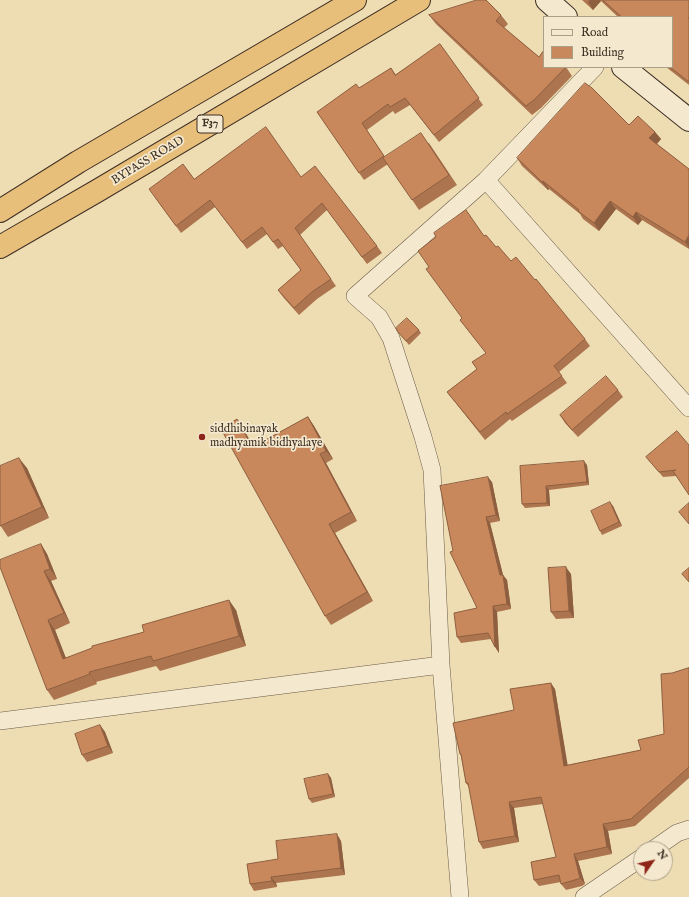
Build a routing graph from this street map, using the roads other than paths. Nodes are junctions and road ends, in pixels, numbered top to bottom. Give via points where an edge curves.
1 (354, 0) edge
2 (419, 0) edge
3 (547, 0) edge
4 (565, 16) edge
5 (594, 68) edge
6 (624, 68) edge
7 (689, 120) edge
8 (486, 180) junction
9 (0, 211) edge
10 (0, 247) edge
11 (689, 408) edge
12 (441, 665) junction
13 (0, 721) edge
14 (689, 829) edge
15 (666, 841) edge
16 (633, 863) edge
17 (460, 897) edge
18 (584, 897) edge

1 - 9 highway via 78,162
2 - 10 highway, BYPASS ROAD / F37
3 - 4 street
5 - 8 street
6 - 7 street
8 - 11 street
8 - 12 street via 355,296 379,316 391,338 432,470
12 - 13 street
12 - 17 street
14 - 15 street
16 - 18 street

